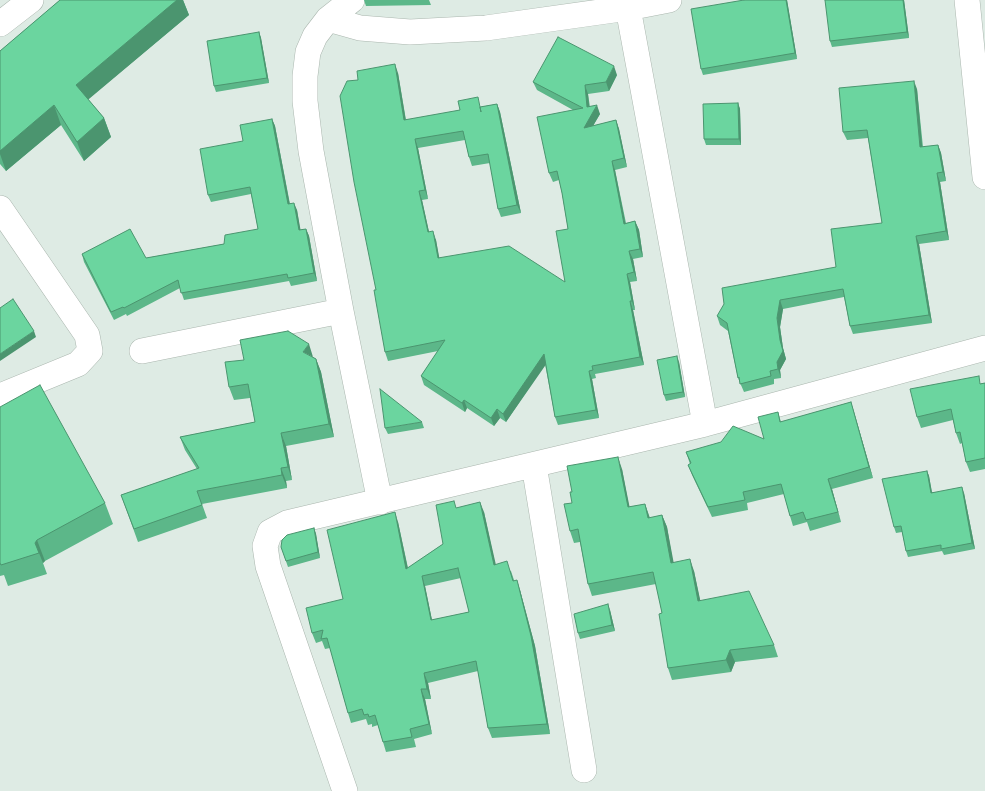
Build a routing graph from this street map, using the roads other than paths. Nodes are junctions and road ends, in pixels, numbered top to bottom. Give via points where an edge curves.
1 (32, 0) edge
2 (352, 0) edge
3 (669, 0) edge
4 (967, 0) edge
5 (628, 8) junction
6 (328, 19) junction
7 (0, 24) edge
8 (985, 177) edge
9 (0, 208) edge
10 (341, 311) junction
11 (985, 348) edge
12 (142, 351) dead end
13 (0, 396) edge
14 (705, 424) junction
15 (534, 465) junction
16 (380, 502) junction
17 (584, 770) dead end
18 (345, 791) edge

1 - 7 street
2 - 6 street
3 - 5 street
4 - 8 street
5 - 6 street via 486,28 410,32 360,28
5 - 14 street
6 - 10 street via 308,52 305,101 311,151
9 - 13 street via 87,335 90,351 78,364
10 - 12 street
10 - 16 street
11 - 14 street
14 - 15 street
15 - 16 street
15 - 17 street
16 - 18 street via 287,523 270,532 266,546 268,566

